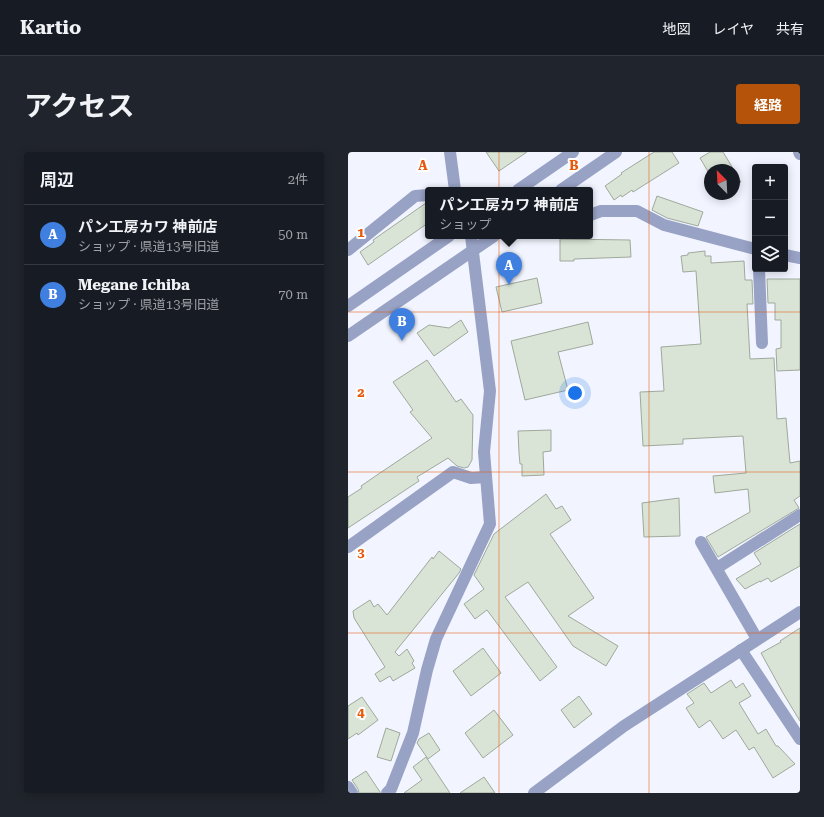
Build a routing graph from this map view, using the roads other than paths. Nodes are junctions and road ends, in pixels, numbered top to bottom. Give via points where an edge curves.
1 (450, 152) edge
2 (573, 152) edge
3 (616, 152) edge
4 (455, 187) edge
5 (522, 187) edge
6 (565, 187) edge
7 (425, 195) edge
8 (593, 214) edge
9 (445, 239) edge
10 (472, 239) edge
11 (490, 239) edge
12 (752, 248) edge
13 (348, 250) edge
14 (474, 250) junction
15 (788, 256) edge
16 (800, 258) edge
17 (759, 272) edge
18 (348, 306) edge
19 (348, 336) edge
20 (762, 343) dead end
21 (486, 477) junction
22 (800, 515) edge
23 (701, 542) dead end
24 (348, 547) edge
25 (717, 568) junction
26 (800, 612) edge
27 (757, 639) junction
28 (742, 650) junction
29 (800, 739) edge
30 (348, 787) edge
31 (352, 793) edge
32 (387, 793) edge
33 (534, 793) edge

1 - 4 street
2 - 5 street
3 - 6 street
7 - 13 street via 415,196
8 - 12 street via 601,211 637,211 664,225
9 - 18 street
10 - 14 street
11 - 14 street
14 - 19 street
14 - 21 street via 490,391 484,452
15 - 16 street
17 - 20 street
21 - 24 street via 471,478 453,472
21 - 32 street via 490,524 436,639 413,733 391,789
22 - 25 street
23 - 25 street
25 - 27 street
26 - 27 street
27 - 28 street
28 - 29 street
28 - 33 street via 624,726
30 - 31 street

